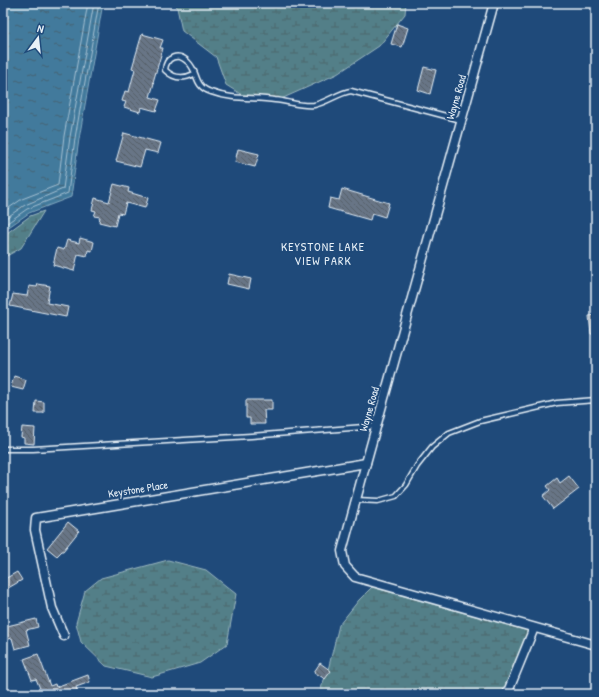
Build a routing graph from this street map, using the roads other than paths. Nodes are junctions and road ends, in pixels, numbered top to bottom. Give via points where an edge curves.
1 (494, 3) edge
2 (194, 74) junction
3 (461, 120) junction
4 (596, 400) edge
5 (376, 426) junction
6 (3, 449) edge
7 (366, 463) junction
8 (356, 500) junction
9 (534, 628) junction
10 (64, 636) dead end
11 (596, 645) edge
12 (507, 694) edge

1 - 3 street, Wayne Road
2 - 2 lane via 187,78 170,75 165,70 165,64 168,59 181,58 193,68
2 - 3 lane via 202,88 211,93 306,105 327,101 351,91
3 - 5 street, Wayne Road
4 - 8 lane via 557,403 480,421 449,433 432,447 396,496 378,500
5 - 6 lane via 33,450
5 - 7 street, Wayne Road
7 - 8 street, Wayne Road
7 - 10 street, Keystone Place via 36,518 35,530 52,608
8 - 9 street, Wayne Road via 342,551 346,566 355,577
9 - 11 street, Wayne Road
9 - 12 street

